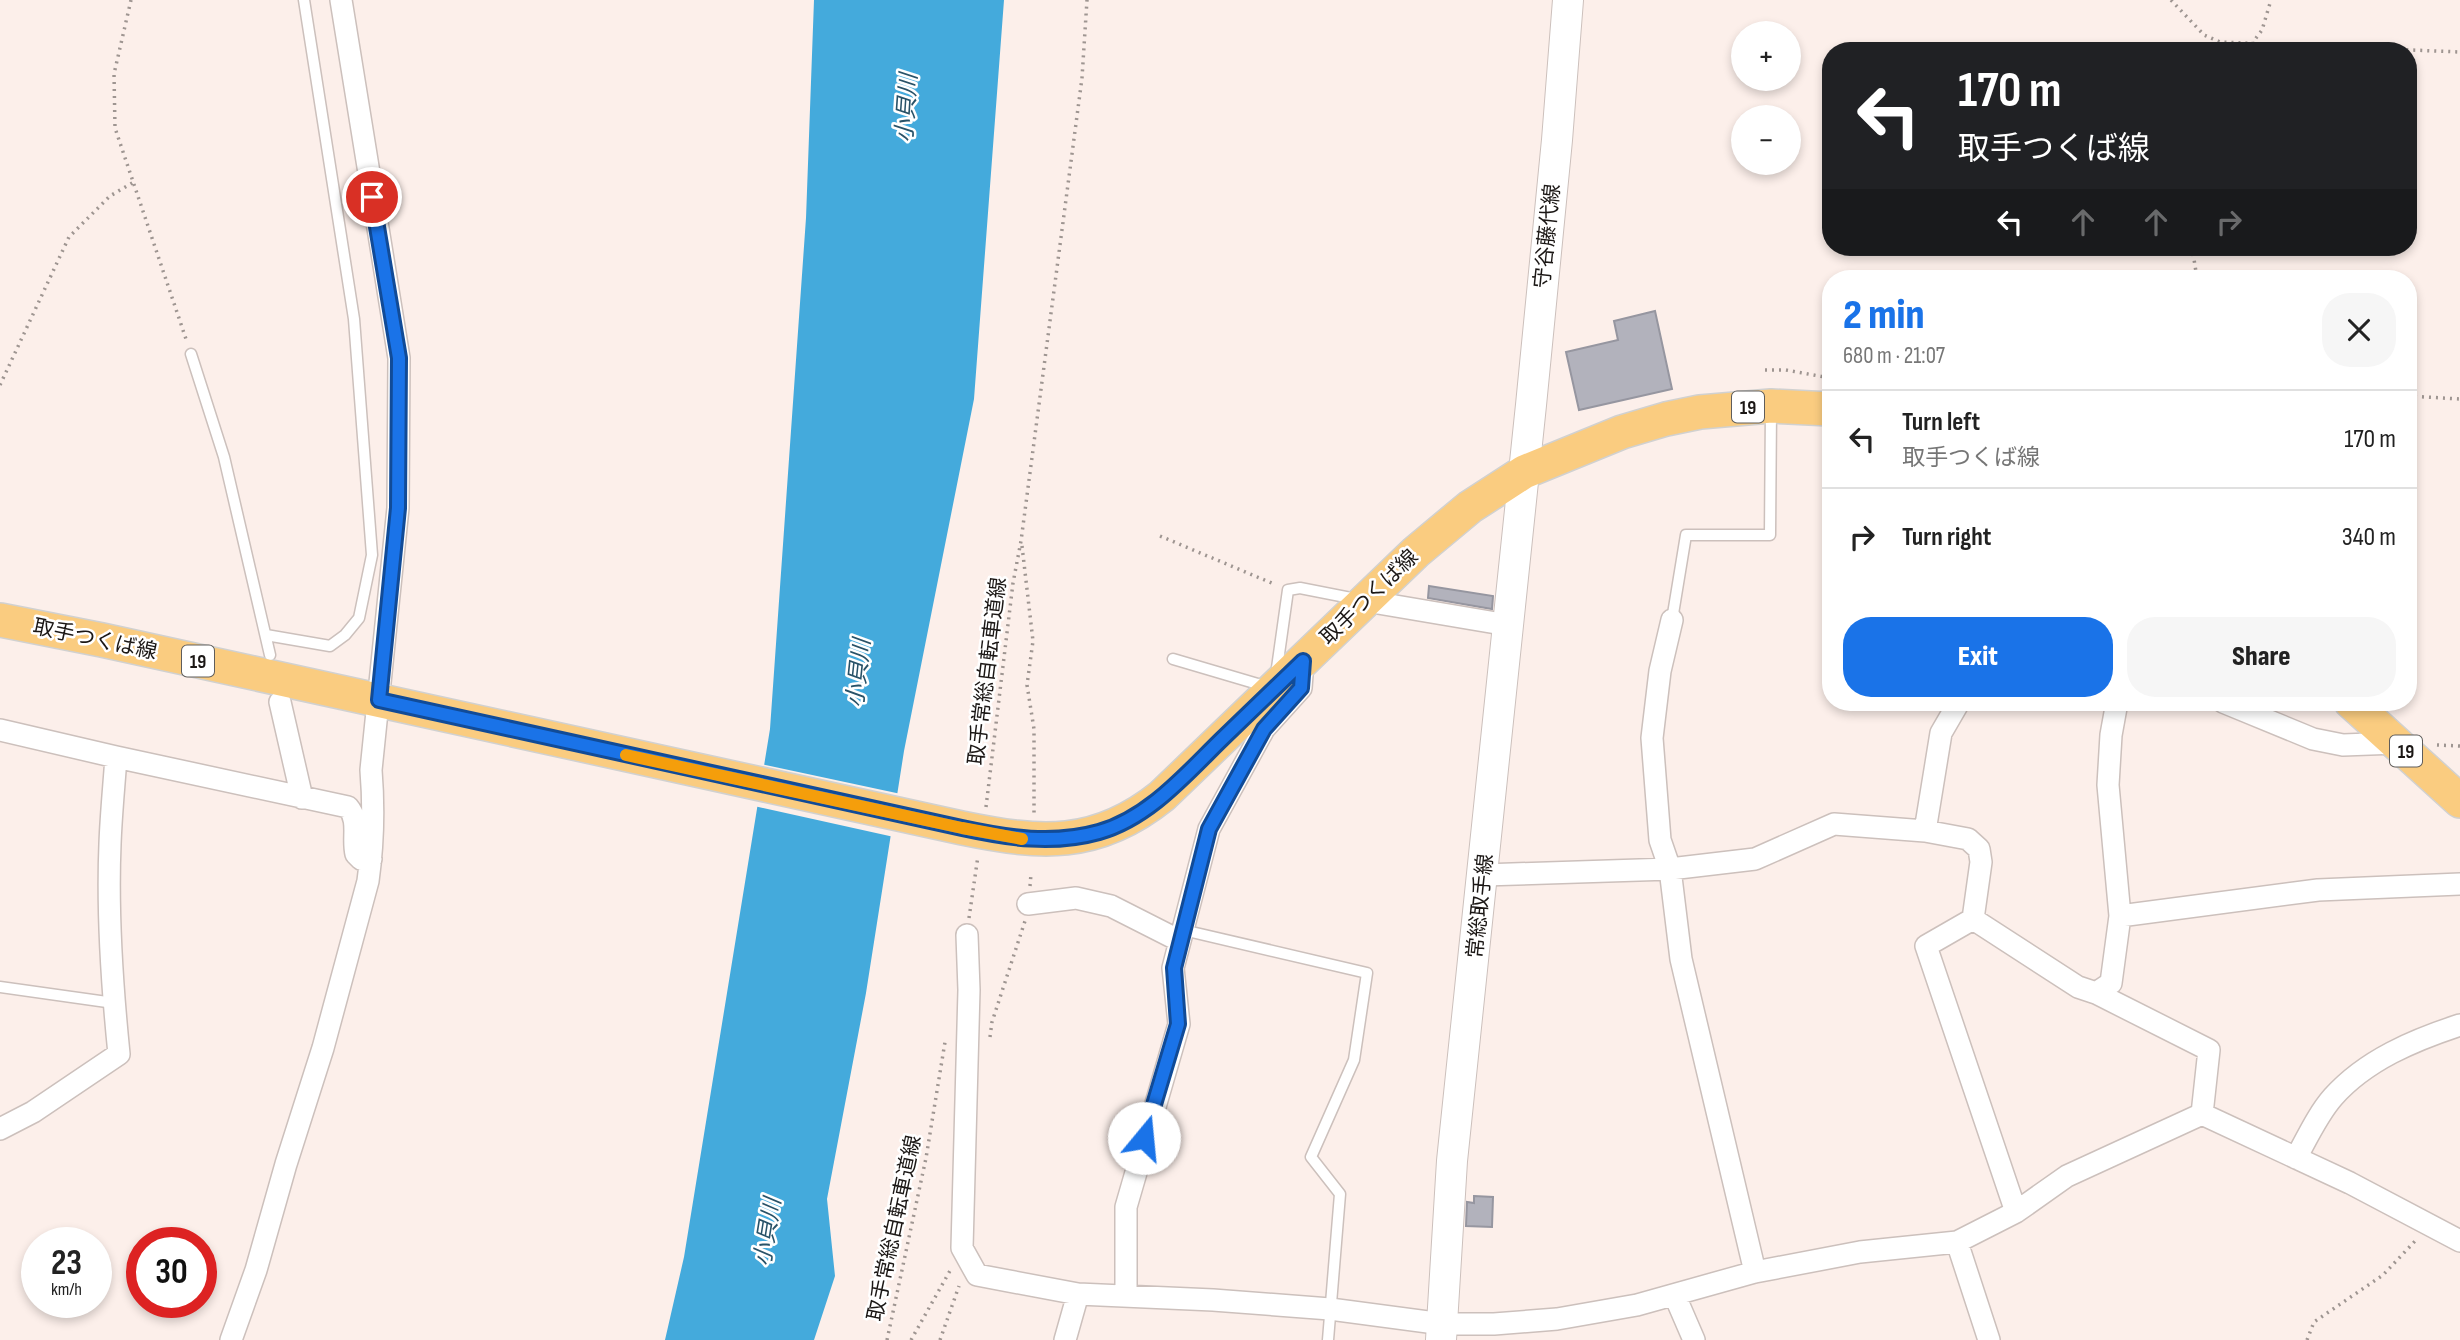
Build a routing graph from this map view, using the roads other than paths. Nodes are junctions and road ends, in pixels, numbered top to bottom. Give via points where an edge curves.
1 (304, 0) edge
2 (341, 0) edge
3 (1568, 0) edge
4 (191, 354) road end
5 (1771, 406) junction
6 (1822, 409) edge
7 (1524, 472) junction
8 (1366, 601) junction
9 (0, 620) edge
10 (1672, 620) joint
11 (1508, 625) junction
12 (265, 635) junction
13 (270, 655) dead end
14 (1173, 659) dead end
15 (1303, 661) junction
16 (1274, 689) junction
17 (280, 702) dead end
18 (388, 702) junction
19 (1954, 711) edge
20 (2115, 711) edge
21 (2246, 711) edge
22 (2361, 711) edge
23 (0, 730) edge
24 (2396, 743) junction
25 (116, 757) junction
26 (302, 798) junction
27 (2460, 801) edge
28 (1925, 831) junction
29 (371, 859) junction
30 (1670, 869) junction
31 (1483, 875) junction
32 (2460, 884) edge
33 (1028, 904) road end
34 (2120, 916) junction
35 (1973, 919) junction
36 (967, 935) road end
37 (1182, 935) junction
38 (0, 987) edge
39 (2096, 993) junction
40 (114, 1003) junction
41 (2460, 1025) edge
42 (2202, 1114) junction
43 (0, 1129) edge
44 (2296, 1157) junction
45 (2016, 1212) junction
46 (2460, 1241) edge
47 (1957, 1242) junction
48 (1755, 1272) junction
49 (1078, 1294) junction
50 (1126, 1296) junction
51 (1675, 1296) junction
52 (1330, 1310) junction
53 (1442, 1332) edge
54 (231, 1339) edge
55 (1065, 1340) edge
56 (1328, 1340) edge
57 (1694, 1340) edge
58 (1989, 1340) edge

1 - 12 lane via 354,319 372,555 359,618 345,635 330,646
2 - 18 street via 399,358 398,508
3 - 7 main road, 守谷藤代線
4 - 12 lane via 225,457
5 - 6 main road, 取手つくば線 / 19
5 - 7 main road, 取手つくば線 / 19 via 1666,419 1594,442
5 - 10 lane via 1769,535 1686,535
7 - 8 main road, 取手つくば線 / 19 via 1454,519
7 - 11 main road, 常総取手線
8 - 11 street
8 - 15 main road, 取手つくば線 / 19
8 - 16 lane via 1300,588 1288,590
9 - 18 main road, 取手つくば線 / 19
10 - 30 street via 1652,738 1660,840
11 - 31 main road, 常総取手線
12 - 13 lane
14 - 16 lane
15 - 16 main road, 取手つくば線 / 19
15 - 37 street via 1301,688 1264,729 1209,829
16 - 18 main road, 取手つくば線 / 19 via 1175,785 1126,821 1101,831 1047,840 972,830
17 - 26 street
18 - 29 street via 371,770
19 - 28 street via 1941,733
20 - 34 street via 2108,785
21 - 24 street via 2313,739 2343,745
22 - 24 main road, 19
23 - 25 street
24 - 27 main road, 19
25 - 26 street
25 - 40 street via 109,890
26 - 29 street via 348,807 356,824 356,854
28 - 30 street via 1834,824 1755,859
28 - 35 street via 1968,839 1979,849
29 - 54 street via 323,1048
30 - 31 street
30 - 48 street via 1681,959
31 - 53 main road, 常総取手線 via 1452,1161
32 - 34 street via 2318,890
33 - 37 street via 1076,898 1111,906
34 - 39 street via 2110,983
35 - 39 street via 2078,987
35 - 45 street via 1926,946
36 - 49 street via 965,1254 977,1275
37 - 50 street via 1174,968 1178,1024 1126,1207
37 - 52 lane via 1367,974 1354,1059 1311,1157 1340,1194
38 - 40 lane
39 - 42 street via 2209,1050
40 - 43 street via 119,1054
41 - 44 street via 2376,1061 2333,1097
42 - 44 street
42 - 45 street via 2067,1176
44 - 46 street
45 - 47 street
47 - 48 street via 1860,1252
47 - 58 street
48 - 51 street
49 - 50 street
49 - 55 street
50 - 52 street
51 - 53 street via 1557,1320
51 - 57 street
52 - 53 street
52 - 56 lane

